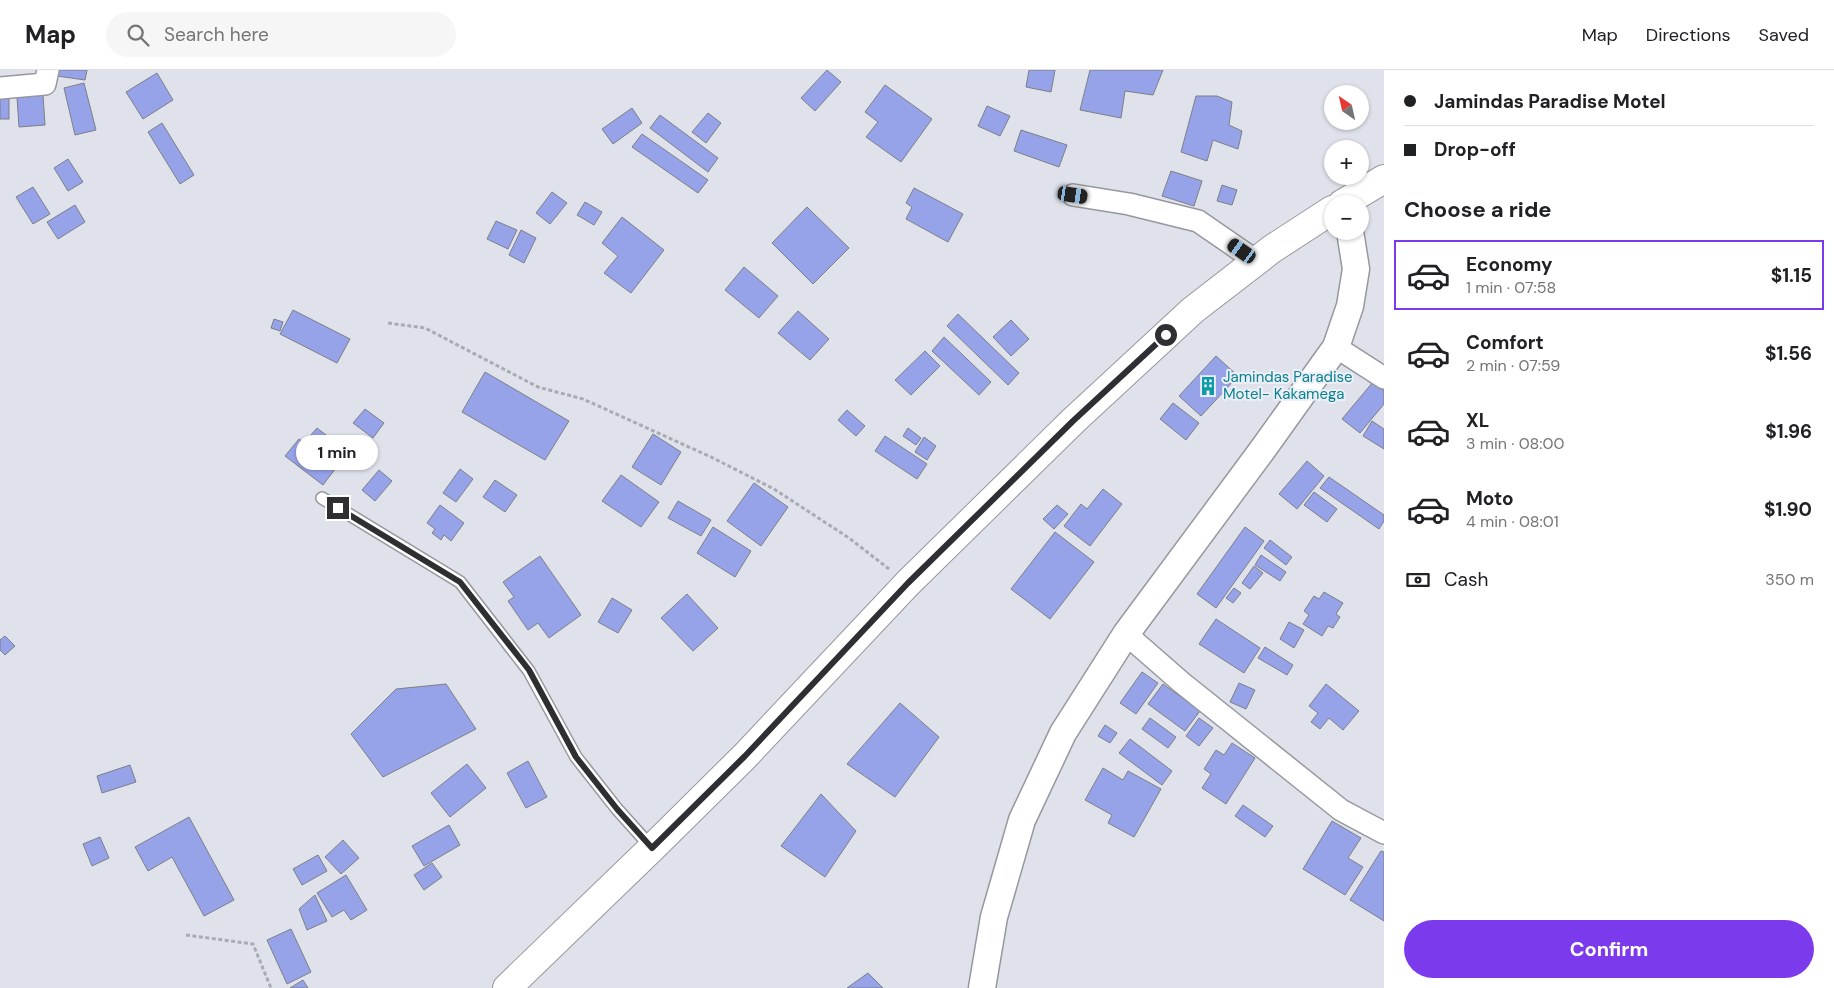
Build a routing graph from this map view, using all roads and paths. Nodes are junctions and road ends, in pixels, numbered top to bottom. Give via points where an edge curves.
1 (48, 70) edge
2 (0, 88) edge
3 (1384, 179) edge
4 (1073, 195) dead end
5 (1358, 195) edge
6 (1324, 216) edge
7 (1351, 240) edge
8 (1256, 261) junction
9 (388, 323) dead end
10 (1336, 347) junction
11 (1384, 378) edge
12 (322, 498) dead end
13 (908, 583) junction
14 (1126, 634) junction
15 (1384, 833) edge
16 (652, 848) junction
17 (186, 935) dead end
18 (271, 988) edge
19 (507, 988) edge
20 (982, 988) edge

1 - 2 street via 46,84
3 - 5 highway
4 - 8 street via 1129,204 1198,221
6 - 8 highway
7 - 10 street via 1356,269 1350,306
8 - 13 highway via 1193,310 1073,421
9 - 13 path via 425,328 538,387 583,399 727,465 774,489
10 - 11 street
10 - 14 street
12 - 16 lane via 460,582 529,670 576,757
13 - 16 highway via 745,756
14 - 15 street via 1341,810
14 - 20 street via 1063,733 1022,820 994,916
16 - 19 highway
17 - 18 path via 253,944

